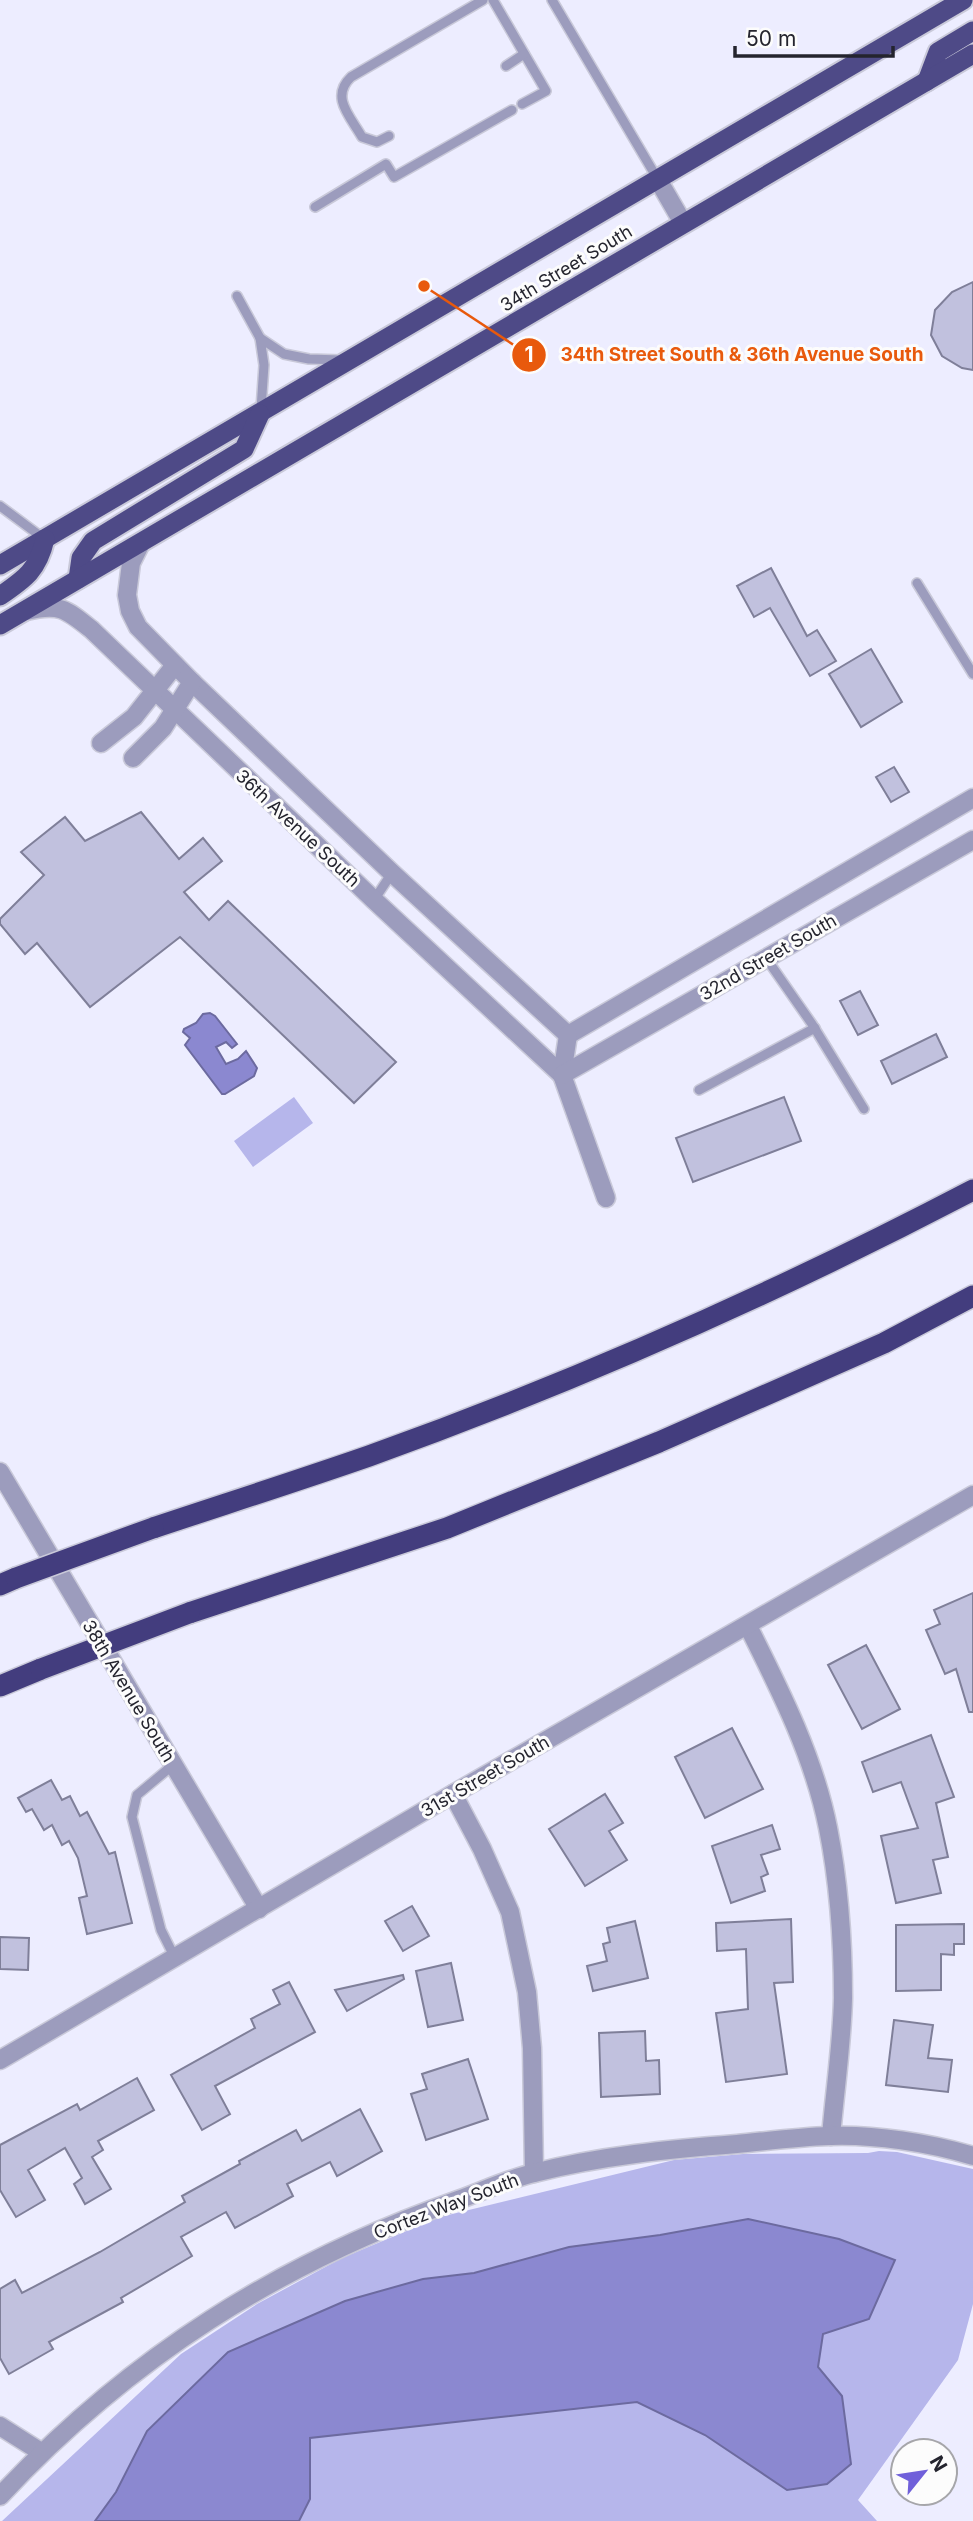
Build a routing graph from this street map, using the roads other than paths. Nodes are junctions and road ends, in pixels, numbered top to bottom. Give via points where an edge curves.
1 (483, 0) edge
2 (493, 0) edge
3 (552, 0) edge
4 (963, 0) edge
5 (973, 31) edge
6 (524, 54) junction
7 (973, 54) edge
8 (506, 66) dead end
9 (927, 81) junction
10 (522, 104) dead end
11 (512, 110) dead end
12 (389, 136) dead end
13 (657, 178) junction
14 (315, 207) dead end
15 (683, 223) junction
16 (237, 296) dead end
17 (260, 338) junction
18 (350, 360) junction
19 (260, 414) junction
20 (0, 506) edge
21 (45, 539) junction
22 (141, 543) junction
23 (0, 565) edge
24 (78, 579) junction
25 (917, 583) dead end
26 (0, 596) edge
27 (24, 611) junction
28 (0, 625) edge
29 (175, 666) junction
30 (973, 674) edge
31 (192, 682) junction
32 (155, 692) junction
33 (173, 709) junction
34 (101, 743) dead end
35 (134, 758) dead end
36 (973, 798) edge
37 (973, 840) edge
38 (392, 873) junction
39 (374, 900) junction
40 (766, 958) junction
41 (815, 1028) junction
42 (568, 1035) junction
43 (562, 1075) junction
44 (699, 1090) dead end
45 (864, 1109) dead end
46 (973, 1190) edge
47 (606, 1198) dead end
48 (973, 1296) edge
49 (0, 1472) edge
50 (973, 1495) edge
51 (8, 1581) edge
52 (748, 1626) junction
53 (0, 1686) edge
54 (173, 1765) junction
55 (453, 1794) junction
56 (259, 1909) junction
57 (176, 1958) junction
58 (0, 2060) edge
59 (831, 2136) junction
60 (973, 2157) edge
61 (534, 2173) junction
62 (0, 2426) edge
63 (41, 2452) junction
64 (0, 2496) edge

1 - 12 lane via 342,85 340,100 362,137 377,142
2 - 6 lane
3 - 13 lane
4 - 13 highway, 34th Street South
5 - 9 highway via 938,52
6 - 8 lane
6 - 10 lane via 545,91
7 - 9 highway, 34th Street South
9 - 15 highway, 34th Street South
11 - 14 lane via 394,177 386,164
13 - 15 street
13 - 18 highway, 34th Street South
15 - 22 highway, 34th Street South
16 - 17 lane
17 - 18 lane via 284,354
17 - 19 lane via 264,365
18 - 19 highway, 34th Street South
19 - 21 highway, 34th Street South
19 - 24 highway via 244,449 93,541 81,558
20 - 21 lane
21 - 23 highway, 34th Street South
21 - 26 highway via 35,568
22 - 24 highway, 34th Street South
22 - 29 street, 36th Avenue South via 127,579 130,611 138,627
24 - 27 highway, 34th Street South
25 - 30 lane
27 - 28 highway, 34th Street South
27 - 32 street, 36th Avenue South via 64,608 92,629
29 - 31 street, 36th Avenue South
29 - 32 street
31 - 33 street
31 - 38 street, 36th Avenue South
32 - 33 street, 36th Avenue South
32 - 34 street via 134,717
33 - 35 street via 163,728
33 - 39 street, 36th Avenue South
36 - 42 street, 32nd Street South
37 - 40 street, 32nd Street South
38 - 39 lane
38 - 42 street, 36th Avenue South
39 - 43 street, 36th Avenue South
40 - 41 lane
40 - 43 street, 32nd Street South
41 - 44 lane
41 - 45 lane
42 - 43 street, 36th Avenue South
43 - 47 street, 36th Avenue South
46 - 51 highway, bridge via 736,1305 545,1388 369,1456
48 - 53 highway, bridge via 884,1343 447,1528 189,1613
49 - 54 street, 38th Avenue South
50 - 52 street, 31st Street South
52 - 55 street, 31st Street South
52 - 59 street via 785,1700 828,1827 839,1905 843,1999
54 - 56 street, 38th Avenue South
54 - 57 lane via 137,1795 132,1817 158,1917
55 - 56 street, 31st Street South
55 - 61 street via 510,1912 525,1979 532,2048
56 - 57 street, 31st Street South
57 - 58 street, 31st Street South
59 - 60 street, Cortez Way South via 900,2141
59 - 61 street, Cortez Way South via 656,2151
61 - 63 street, Cortez Way South via 419,2213 267,2285 188,2332
62 - 63 street
63 - 64 street, Cortez Way South

